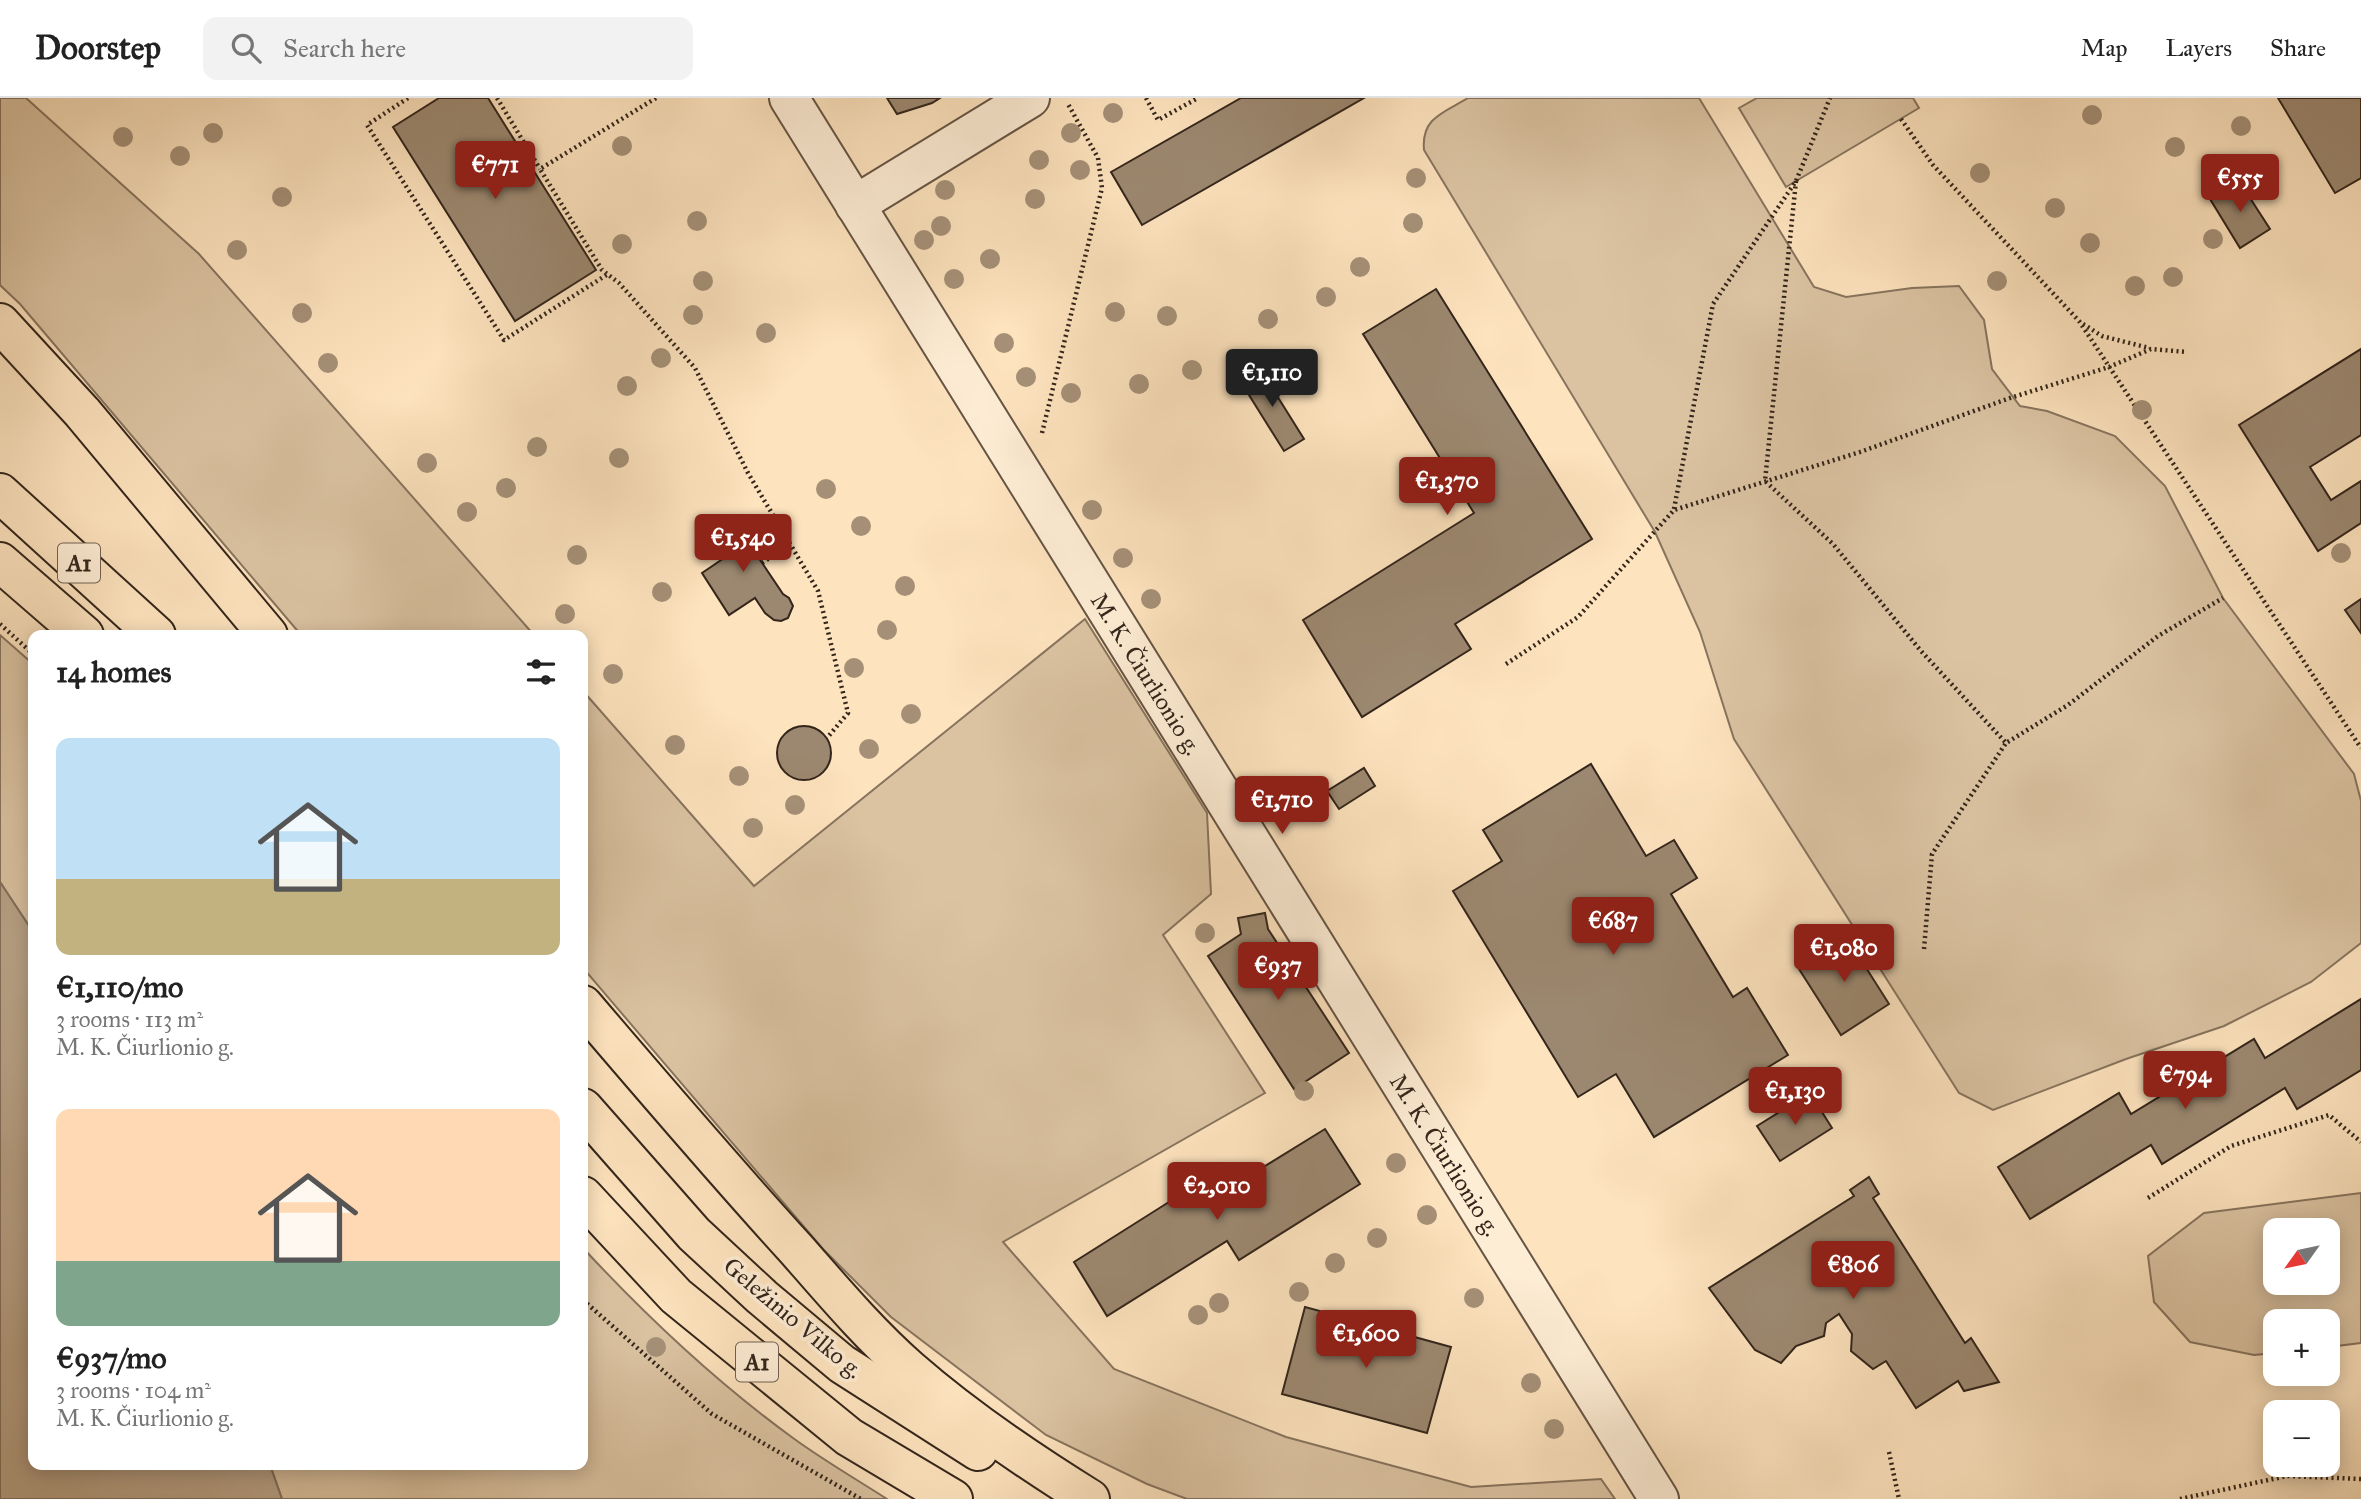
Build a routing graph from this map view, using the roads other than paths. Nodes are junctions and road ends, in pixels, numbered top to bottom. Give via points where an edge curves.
1 (789, 98) edge
2 (1030, 98) edge
3 (855, 205) junction
4 (0, 323) edge
5 (0, 493) edge
6 (0, 562) edge
7 (78, 630) edge
8 (151, 630) edge
9 (264, 630) edge
10 (588, 1011) edge
11 (588, 1114) edge
12 (588, 1201) edge
13 (953, 1499) edge
14 (1079, 1499) edge
15 (1090, 1499) edge
16 (1659, 1499) edge

1 - 3 street, M. K. Čiurlionio g.
2 - 3 street
3 - 16 street, M. K. Čiurlionio g.
4 - 9 highway via 82,412
5 - 8 highway, A1
6 - 7 highway, A1
10 - 15 highway via 725,1171 908,1368 975,1422
11 - 14 highway, Geležinio Vilko g. / A1 via 694,1234 842,1364 982,1454
12 - 13 highway, A1 via 676,1296 763,1367 849,1437

